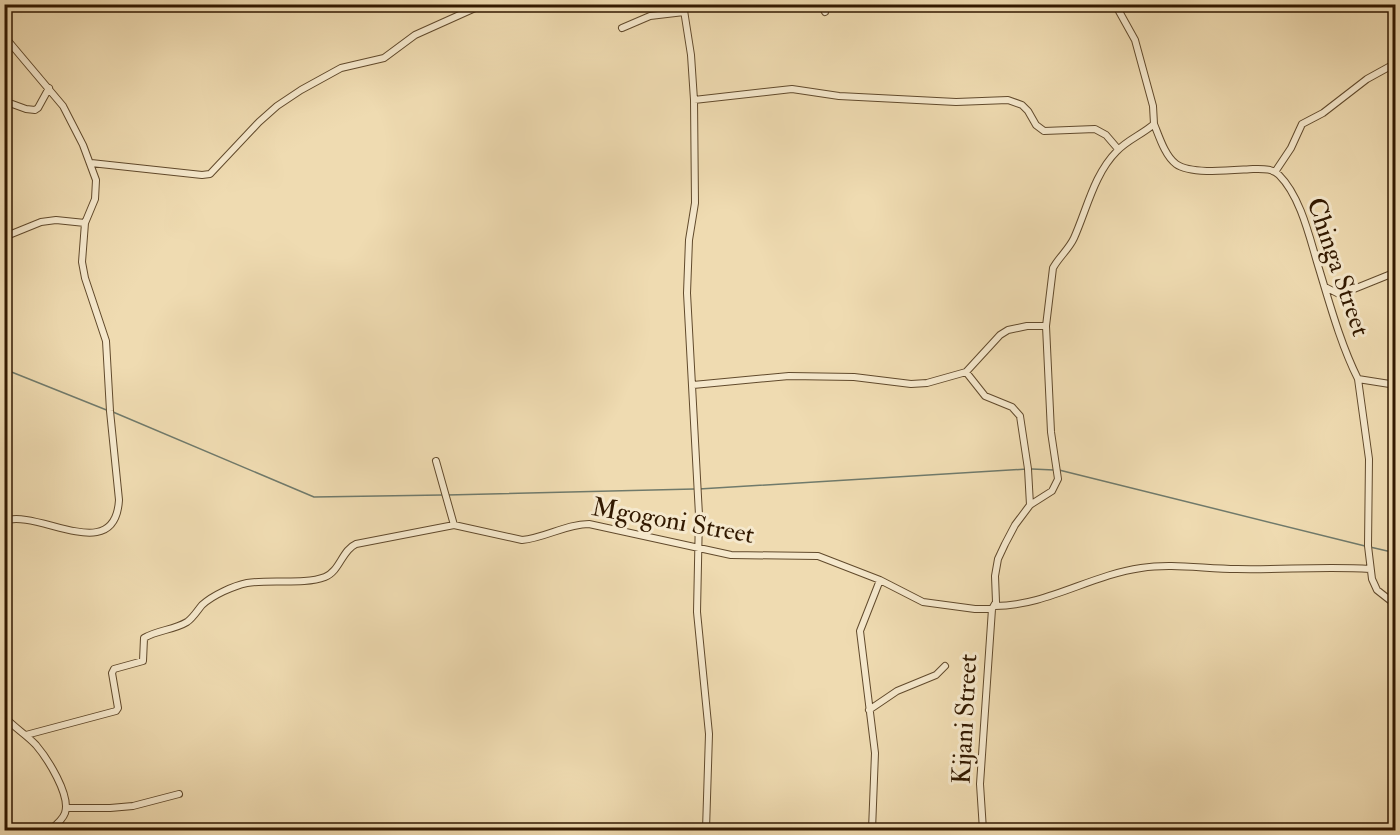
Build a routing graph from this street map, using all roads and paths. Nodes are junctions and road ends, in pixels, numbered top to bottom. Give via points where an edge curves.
1 (484, 4) edge
2 (821, 4) edge
3 (1116, 5) edge
4 (683, 8) edge
5 (825, 12) dead end
6 (622, 28) dead end
7 (4, 36) edge
8 (1395, 63) edge
9 (49, 88) junction
10 (694, 100) junction
11 (4, 101) edge
12 (1154, 124) junction
13 (1118, 149) junction
14 (91, 163) junction
15 (1275, 172) junction
16 (85, 224) junction
17 (4, 237) edge
18 (1395, 272) edge
19 (1325, 286) junction
20 (1046, 326) junction
21 (966, 372) junction
22 (1358, 379) junction
23 (693, 385) junction
24 (1395, 386) edge
25 (436, 461) dead end
26 (1030, 505) junction
27 (4, 521) edge
28 (454, 525) junction
29 (698, 548) junction
30 (1370, 569) junction
31 (880, 580) junction
32 (1395, 605) edge
33 (993, 608) junction
34 (945, 666) dead end
35 (869, 710) junction
36 (4, 716) edge
37 (26, 735) junction
38 (179, 794) dead end
39 (66, 808) junction
40 (50, 831) edge
41 (706, 831) edge
42 (872, 831) edge
43 (983, 831) edge

1 - 14 street via 415,35 384,58 341,68 301,90 259,122 210,174
2 - 5 street
3 - 12 street via 1135,40
4 - 6 street
4 - 10 street
7 - 9 street
8 - 15 street via 1302,124
9 - 11 street via 34,110
9 - 14 street via 63,106
10 - 13 street via 792,89 839,96 956,102 1008,100 1022,105 1044,131 1101,131
10 - 23 street via 695,202 688,240 687,293
12 - 13 street
12 - 15 street via 1172,160 1180,166
13 - 20 street via 1089,199 1074,240 1053,268
14 - 16 street via 97,188
15 - 19 street, Chinga Street via 1298,207
16 - 17 street via 41,222
16 - 27 street via 82,262 109,357 118,512 110,526 93,532 23,520
18 - 19 street via 1339,294
19 - 22 street, Chinga Street
20 - 21 street via 1008,330
20 - 26 street via 1051,432 1058,479 1052,491
21 - 23 street via 911,384 854,377 789,376
21 - 26 street via 985,396 1012,407 1020,416
22 - 24 street
22 - 30 street, Chinga Street via 1369,459
23 - 29 street
25 - 28 street
26 - 33 street via 998,559
28 - 29 street, Mgogoni Street via 522,540 590,524
28 - 37 street, Mgogoni Street via 356,544 328,576 246,583 210,599 185,623 144,638 143,661 114,669 116,711
29 - 31 street, Mgogoni Street via 731,555 818,556
29 - 41 street via 697,612 709,734
30 - 32 street via 1377,590
30 - 33 street, Mgogoni Street via 1142,567 1029,602
31 - 33 street, Mgogoni Street via 923,602
31 - 35 street via 860,631
33 - 43 street, Kijani Street via 980,784
34 - 35 street via 936,675 897,691
35 - 42 street via 875,762
36 - 37 street
37 - 39 street via 53,770
38 - 39 street via 133,806
39 - 40 street via 63,818

